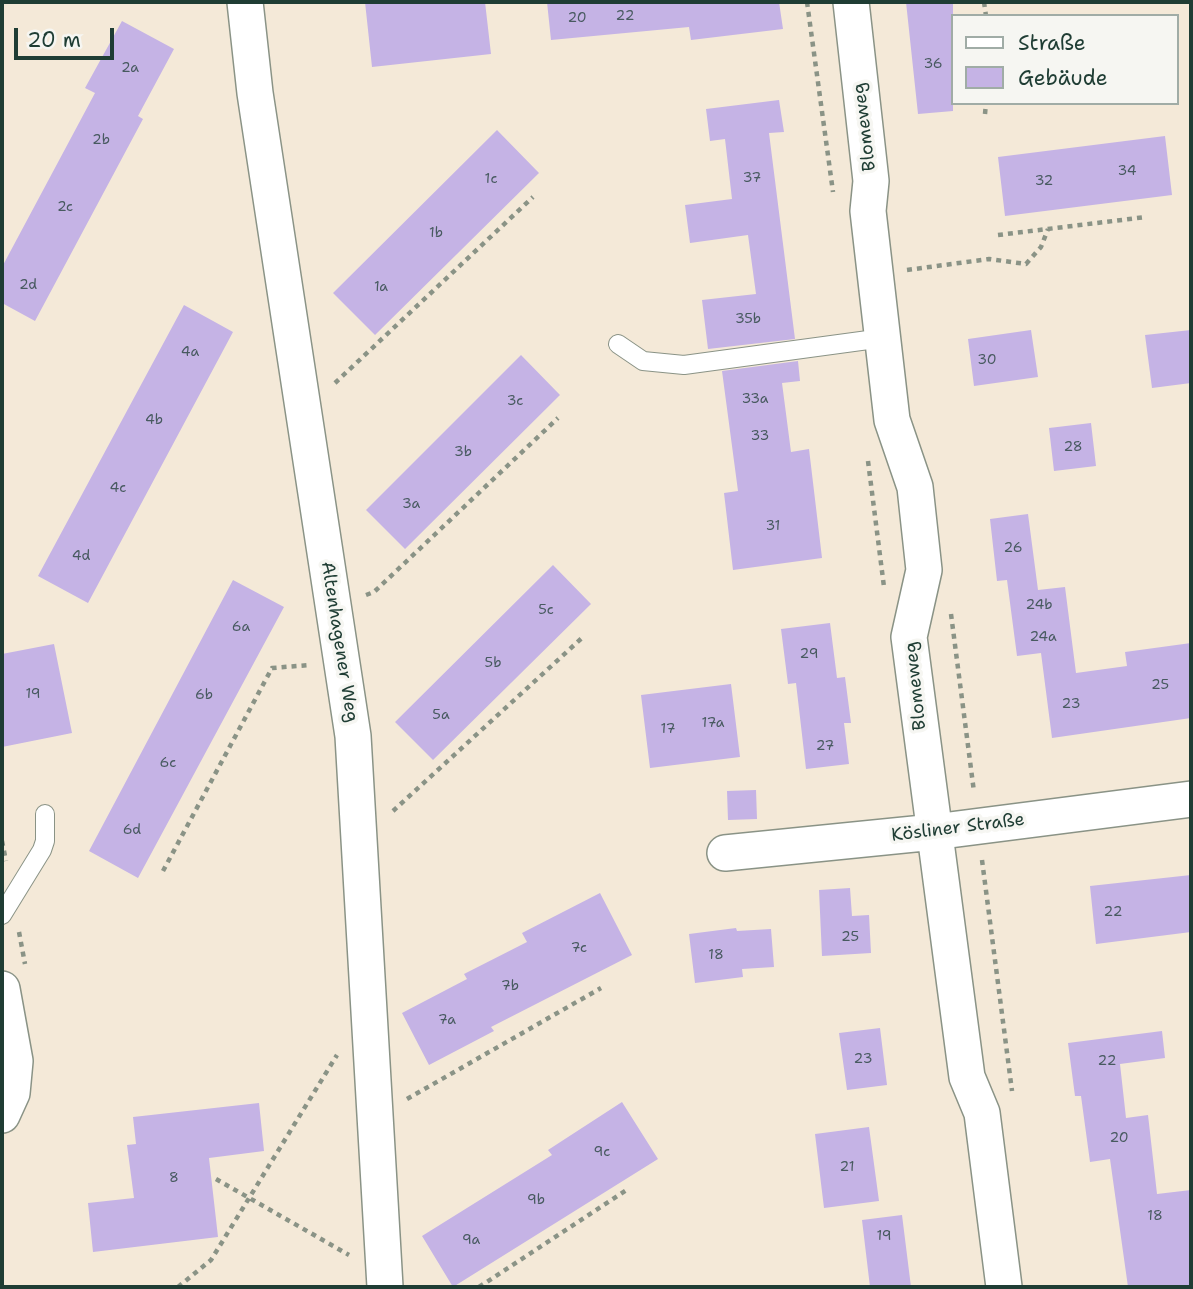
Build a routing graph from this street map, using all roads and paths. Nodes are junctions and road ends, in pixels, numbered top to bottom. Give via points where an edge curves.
1 (245, 2) edge
2 (851, 2) edge
3 (986, 105) edge
4 (985, 114) dead end
5 (533, 197) dead end
6 (1146, 217) dead end
7 (1048, 229) junction
8 (999, 235) dead end
9 (904, 257) dead end
10 (906, 271) junction
11 (907, 284) dead end
12 (883, 338) junction
13 (618, 344) dead end
14 (334, 384) dead end
15 (558, 418) dead end
16 (355, 600) dead end
17 (949, 605) dead end
18 (583, 637) dead end
19 (320, 664) dead end
20 (1191, 799) edge
21 (44, 814) dead end
22 (386, 818) dead end
23 (978, 826) junction
24 (934, 832) junction
25 (724, 853) dead end
26 (163, 871) dead end
27 (2, 915) edge
28 (601, 988) dead end
29 (2, 989) edge
30 (342, 1047) dead end
31 (1013, 1101) dead end
32 (395, 1106) dead end
33 (2, 1115) edge
34 (216, 1179) dead end
35 (628, 1189) dead end
36 (249, 1200) junction
37 (352, 1257) dead end
38 (178, 1287) edge
39 (386, 1287) edge
40 (479, 1287) edge
41 (1004, 1287) edge

1 - 39 street, Altenhagener Weg via 353,736
2 - 12 street, Blomeweg via 872,181 868,211
3 - 4 path
5 - 14 path
6 - 7 path
7 - 8 path
7 - 10 path via 1041,247 1026,264 989,259
9 - 10 path
10 - 11 path
12 - 13 lane via 684,366 643,361
12 - 24 street, Blomeweg via 892,420 915,487 925,569 909,637
15 - 16 path via 374,592
17 - 23 path
18 - 22 path
19 - 26 path via 272,668
20 - 23 street, Kösliner Straße
21 - 27 lane via 42,850
23 - 24 street, Kösliner Straße
23 - 31 path
24 - 25 street, Kösliner Straße
24 - 41 street, Blomeweg via 967,1077 982,1112
28 - 32 path
29 - 33 street via 15,1077
30 - 36 path
34 - 36 path
35 - 40 path
36 - 37 path
36 - 38 path via 211,1260

